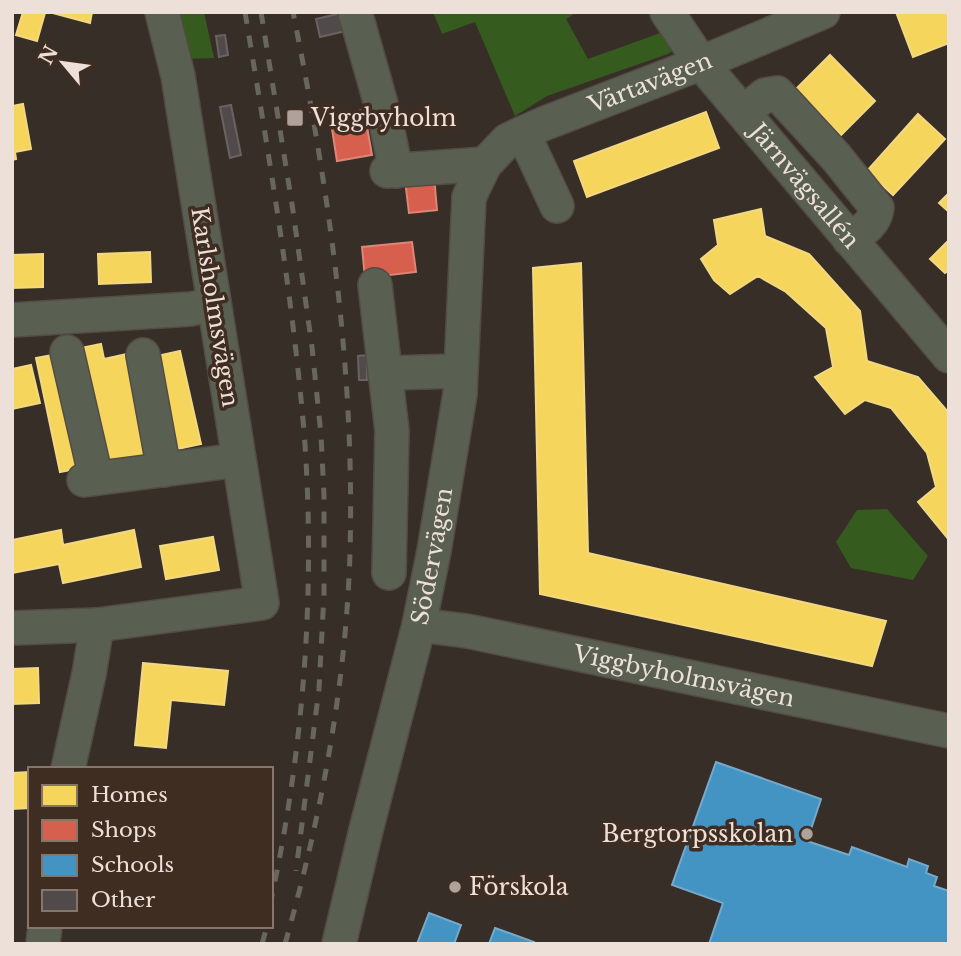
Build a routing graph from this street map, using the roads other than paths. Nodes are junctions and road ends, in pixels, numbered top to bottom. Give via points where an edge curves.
1 (162, 12) edge
2 (667, 12) edge
3 (823, 12) edge
4 (357, 21) edge
5 (701, 63) junction
6 (523, 133) junction
7 (485, 164) junction
8 (557, 206) dead end
9 (375, 285) dead end
10 (214, 304) junction
11 (12, 320) edge
12 (68, 352) dead end
13 (143, 355) dead end
14 (949, 356) edge
15 (461, 371) junction
16 (385, 373) junction
17 (239, 460) junction
18 (164, 470) junction
19 (390, 573) dead end
20 (97, 625) junction
21 (419, 625) junction
22 (12, 628) edge
23 (949, 731) edge
24 (68, 767) edge
25 (339, 944) edge

1 - 10 street, Karlsholmsvägen via 178,76
2 - 5 street, Järnvägsallén
3 - 5 street, Värtavägen
4 - 7 street via 386,122 392,171
5 - 6 street, Värtavägen
5 - 14 street, Järnvägsallén
6 - 7 street, Värtavägen via 508,140
6 - 8 street
7 - 15 street, Södervägen via 469,197
9 - 16 street
10 - 11 street
10 - 17 street, Karlsholmsvägen
12 - 18 street via 90,479
13 - 18 street
15 - 16 street
15 - 21 street, Södervägen via 449,470
16 - 19 street via 391,431
17 - 18 street
17 - 20 street, Karlsholmsvägen via 262,603
20 - 22 street
20 - 24 street
21 - 23 street, Viggbyholmsvägen via 467,631
21 - 25 street, Södervägen

